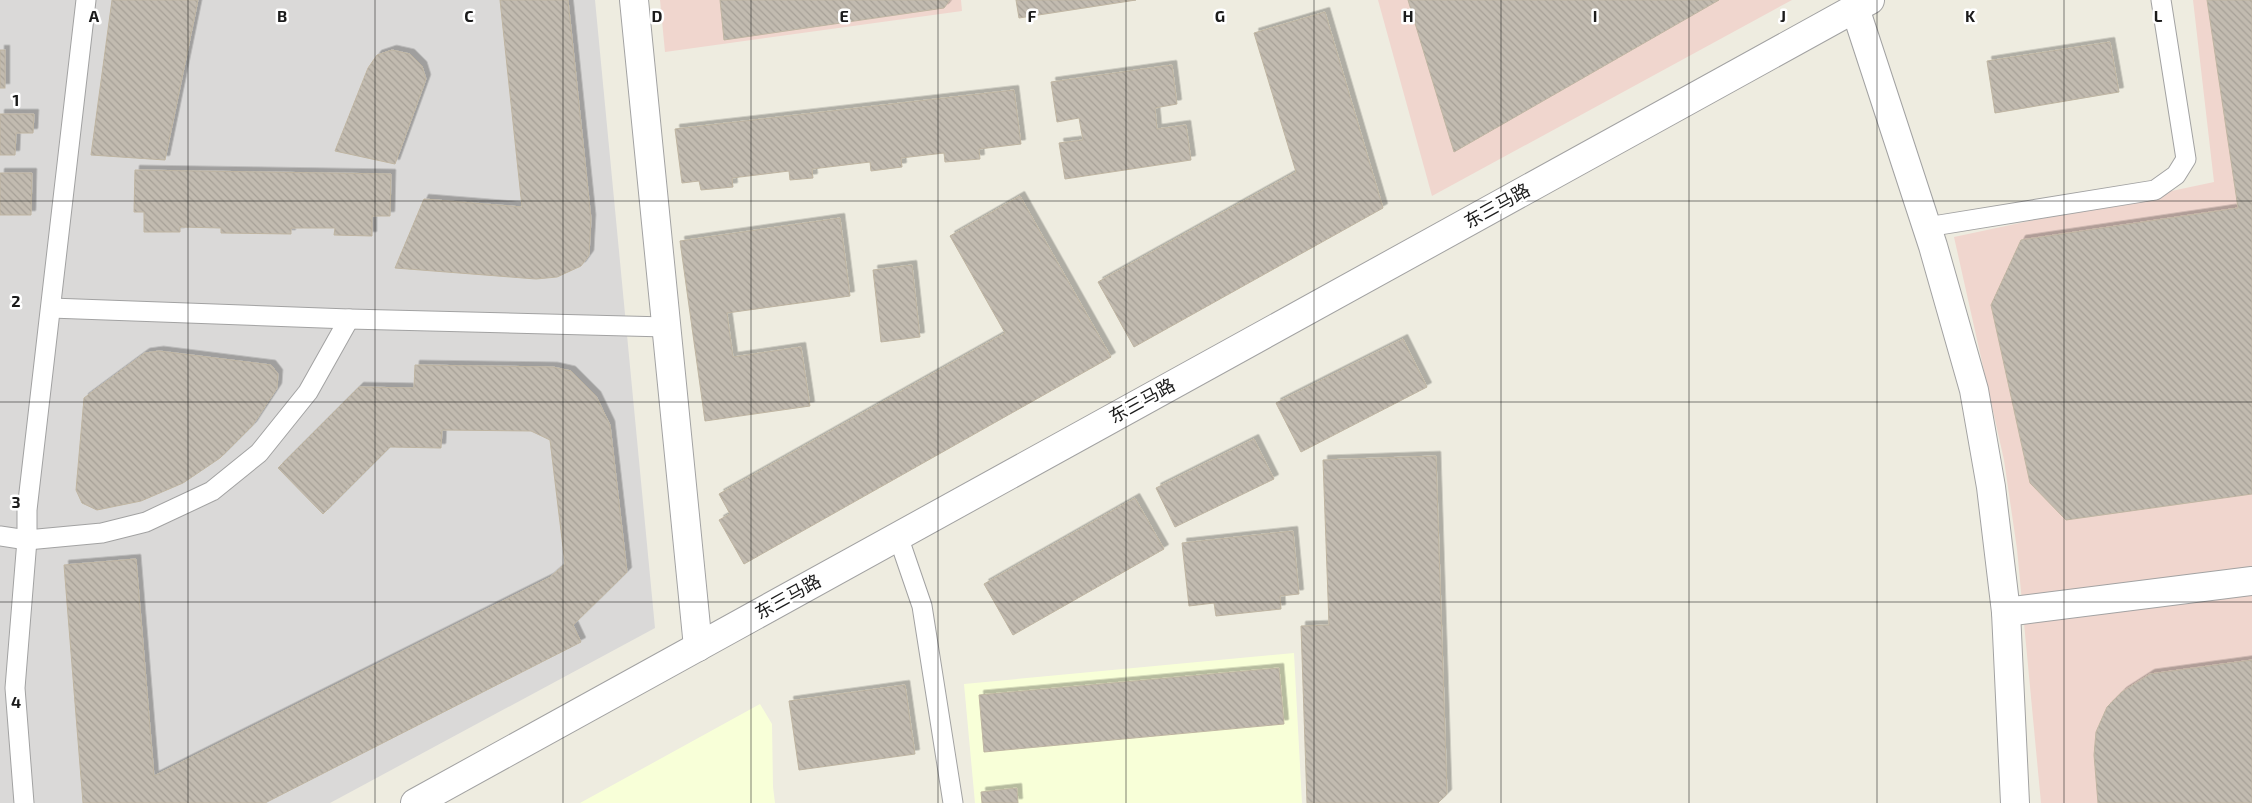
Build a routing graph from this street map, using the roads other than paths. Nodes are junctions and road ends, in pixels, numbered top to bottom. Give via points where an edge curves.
1 (86, 0) edge
2 (634, 0) edge
3 (2161, 0) edge
4 (1862, 4) edge
5 (1927, 227) junction
6 (51, 308) junction
7 (349, 319) junction
8 (666, 328) junction
9 (0, 536) edge
10 (898, 536) junction
11 (27, 540) junction
12 (2252, 581) edge
13 (2006, 612) junction
14 (698, 647) junction
15 (24, 803) edge
16 (415, 803) edge
17 (953, 803) edge
18 (2015, 803) edge

1 - 6 lane
2 - 8 street
3 - 5 lane via 2186,159 2176,175 2155,190
4 - 5 street
4 - 10 street, 东三马路
5 - 13 street via 1974,390 1991,487
6 - 7 lane
6 - 11 lane via 27,510
7 - 8 lane
7 - 11 lane via 308,392 260,453 212,492 146,522 102,533
8 - 14 street
9 - 11 lane
10 - 14 street, 东三马路
10 - 17 lane via 922,606
11 - 15 lane via 14,688
12 - 13 street
13 - 18 street
14 - 16 street, 东三马路

